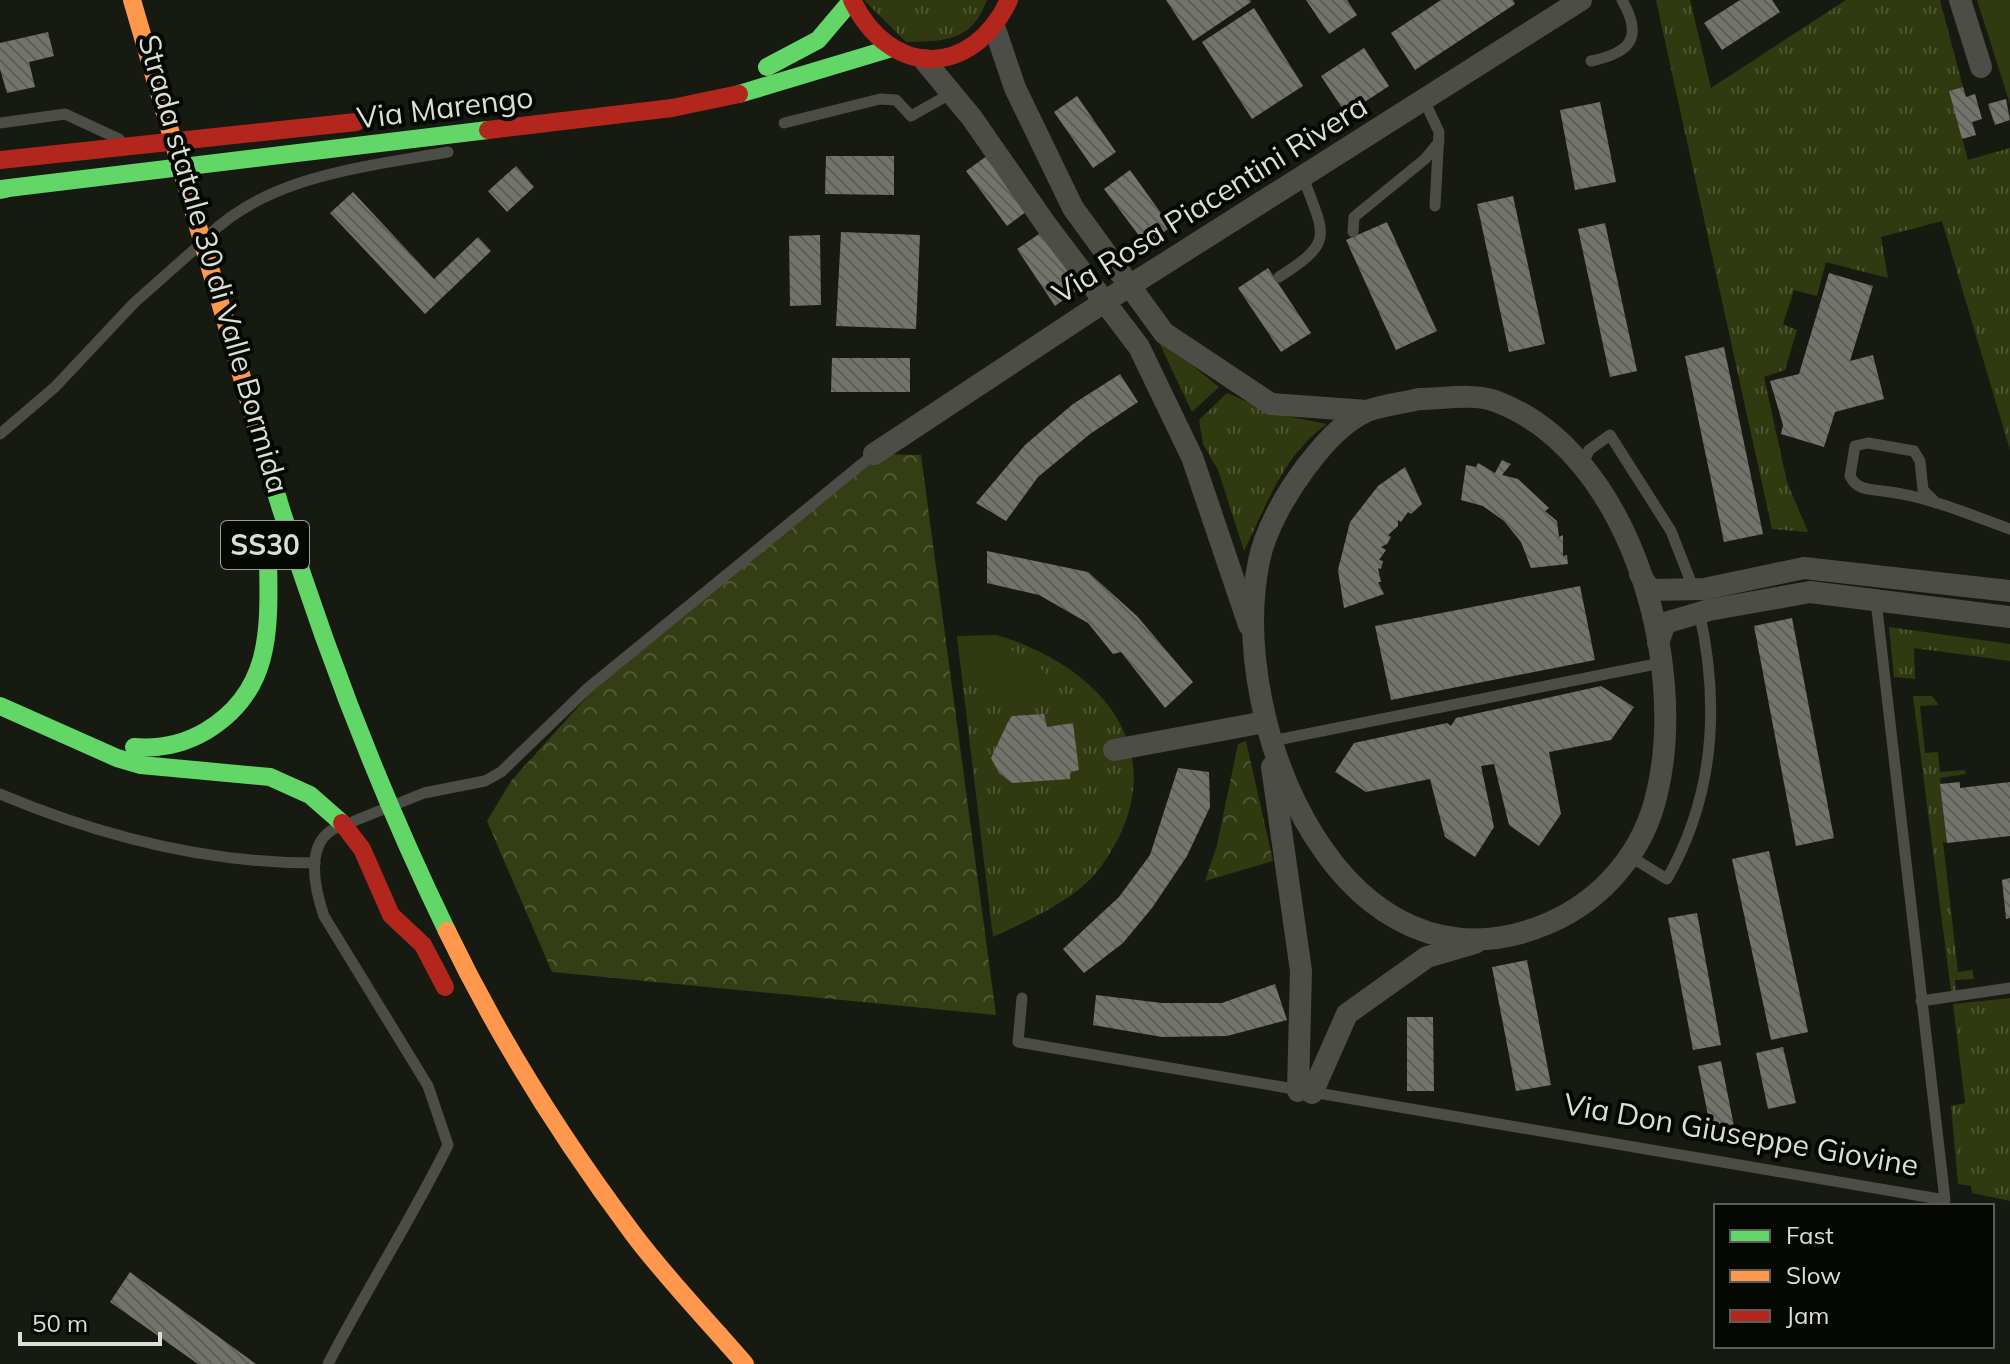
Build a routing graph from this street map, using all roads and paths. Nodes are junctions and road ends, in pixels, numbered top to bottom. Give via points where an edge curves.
1 (852, 0) edge
2 (1009, 0) edge
3 (1581, 0) edge
4 (1622, 0) edge
5 (1960, 0) edge
6 (135, 9) edge
7 (995, 29) junction
8 (889, 49) junction
9 (924, 60) junction
10 (1591, 61) dead end
11 (1981, 67) dead end
12 (690, 84) dead end
13 (950, 94) junction
14 (1424, 100) junction
15 (620, 115) junction
16 (378, 119) dead end
17 (0, 123) edge
18 (784, 123) dead end
19 (143, 126) dead end
20 (545, 136) dead end
21 (1439, 142) junction
22 (129, 146) junction
23 (459, 151) dead end
24 (0, 160) edge
25 (1303, 177) junction
26 (160, 185) dead end
27 (2, 190) edge
28 (1435, 206) dead end
29 (1353, 232) dead end
30 (178, 244) dead end
31 (187, 273) dead end
32 (1279, 277) dead end
33 (1130, 287) junction
34 (1104, 302) junction
35 (1367, 411) junction
36 (0, 434) edge
37 (874, 454) joint
38 (1582, 466) junction
39 (1936, 503) junction
40 (2010, 529) edge
41 (1639, 573) junction
42 (1693, 589) junction
43 (2010, 591) edge
44 (1876, 601) junction
45 (289, 612) dead end
46 (1699, 612) junction
47 (2010, 617) edge
48 (1252, 634) junction
49 (1659, 654) junction
50 (0, 706) edge
51 (1268, 731) junction
52 (100, 748) junction
53 (1114, 750) dead end
54 (0, 794) edge
55 (357, 796) dead end
56 (370, 849) junction
57 (1631, 857) junction
58 (315, 863) junction
59 (1492, 939) junction
60 (2010, 988) edge
61 (1022, 998) dead end
62 (1921, 1001) junction
63 (455, 1007) dead end
64 (1305, 1092) junction
65 (328, 1364) edge
66 (745, 1364) edge

1 - 8 main road via 867,30
1 - 12 main road via 829,31 795,55 757,70
2 - 7 main road
3 - 14 street, Via Rosa Piacentini Rivera
4 - 10 lane via 1633,25 1626,49
5 - 11 street
6 - 66 main road, Strada statale 30 di Valle Bormida / SS30 via 291,545 402,838 503,1041 581,1165 635,1237
7 - 9 main road via 964,53
7 - 33 street via 1015,88 1073,208
8 - 9 main road
8 - 15 main road, Via Marengo via 732,96
9 - 13 street
13 - 18 lane via 911,116 896,100 880,99
13 - 34 street
14 - 21 lane
14 - 25 street, Via Rosa Piacentini Rivera
15 - 20 lane
15 - 27 main road, Via Marengo
16 - 22 main road, Via Marengo
17 - 22 lane via 65,114
19 - 26 main road, Strada statale 30 di Valle Bormida
21 - 28 lane
21 - 29 lane via 1354,217
22 - 24 main road, Via Marengo
23 - 36 lane via 297,184 238,210
25 - 32 lane via 1322,229 1319,245
25 - 33 street, Via Rosa Piacentini Rivera
30 - 31 main road, Strada statale 30 di Valle Bormida
33 - 34 street, Via Rosa Piacentini Rivera
33 - 35 street via 1164,333 1271,404
34 - 37 street, Via Rosa Piacentini Rivera
34 - 48 street via 1139,347 1192,457
35 - 38 street via 1419,399 1492,399 1550,431
35 - 48 street via 1329,437 1291,486 1259,559
37 - 58 lane via 588,688 501,772 468,787 424,793 331,830
38 - 41 street via 1630,545
38 - 42 lane via 1589,450 1610,435 1671,531
39 - 39 lane via 1923,490 1914,451 1868,443 1855,446 1850,473 1857,486
39 - 40 lane
41 - 42 street via 1650,590
41 - 49 street
42 - 43 street via 1804,568
42 - 46 lane
44 - 46 street via 1801,593
44 - 47 street
44 - 62 lane, Via Don Giuseppe Giovine
45 - 52 main road, SS30 via 266,547 268,644 260,672 234,713 186,742
46 - 49 street via 1665,623
46 - 57 lane via 1709,661 1711,724 1702,797 1667,879
48 - 51 street
49 - 51 lane
49 - 57 street via 1666,725 1663,766 1650,818
50 - 52 main road
51 - 53 street
51 - 59 street via 1313,833 1366,900 1418,929
51 - 64 street via 1301,971
52 - 56 main road via 141,765 270,777 325,806
54 - 58 lane via 45,813 165,848 261,863
55 - 56 main road
56 - 63 main road
57 - 59 street via 1604,888 1570,913
58 - 65 lane via 314,886 324,916 428,1086 448,1145 410,1223
59 - 64 street via 1427,957 1347,1014
60 - 62 lane
61 - 64 lane, Via Don Giuseppe Giovine via 1018,1042
62 - 64 lane, Via Don Giuseppe Giovine via 1945,1200

